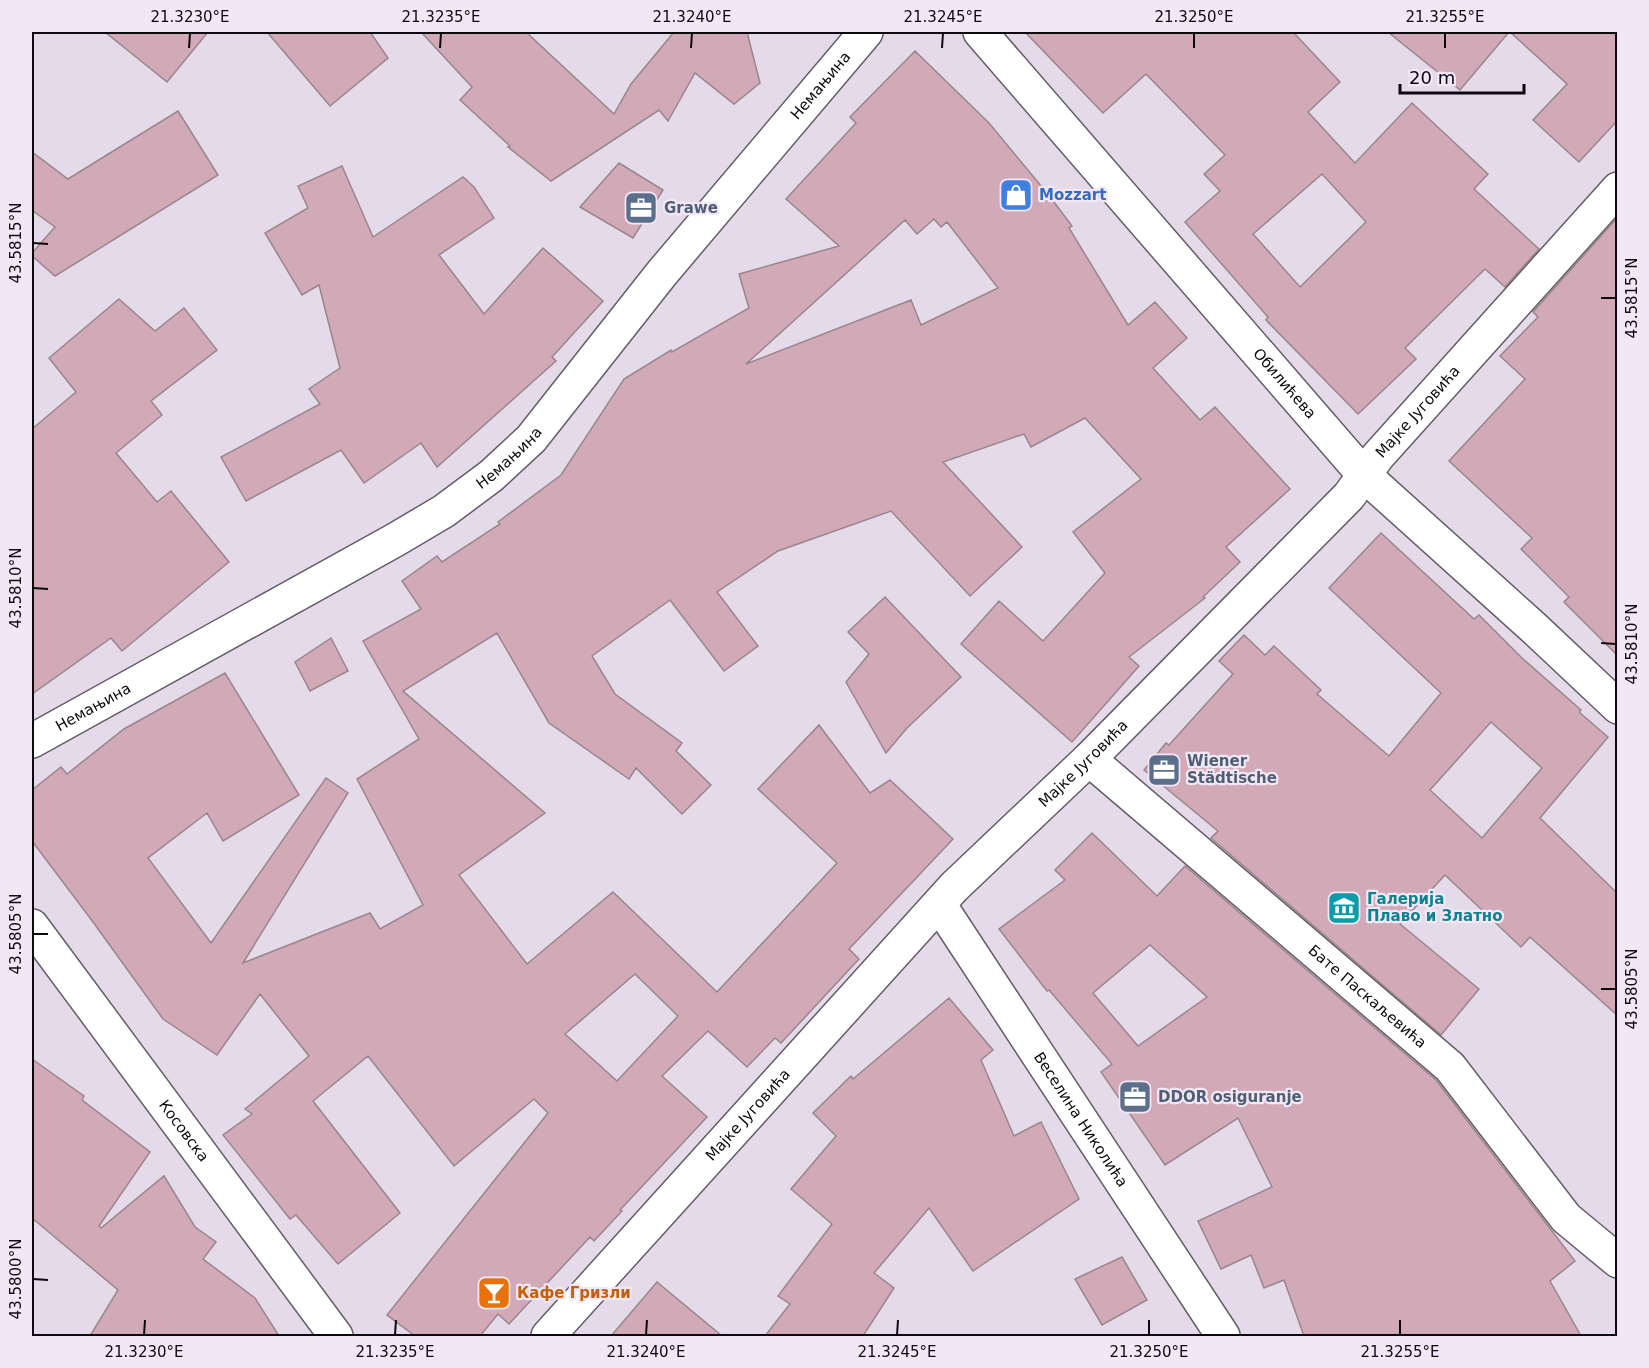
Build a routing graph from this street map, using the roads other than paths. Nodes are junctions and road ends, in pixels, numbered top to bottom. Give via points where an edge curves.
1 (866, 32) edge
2 (980, 32) edge
3 (1617, 189) edge
4 (1364, 475) junction
5 (1617, 707) edge
6 (32, 741) edge
7 (1089, 759) junction
8 (939, 904) junction
9 (32, 926) edge
10 (1617, 1261) edge
11 (336, 1336) edge
12 (548, 1336) edge
13 (1222, 1336) edge

1 - 6 street, Немањина via 662,273 531,439 491,476 444,511 395,540
2 - 4 street, Обилићева
3 - 4 street, Мајке Југовића
4 - 5 street, Обилићева
4 - 7 street, Мајке Југовића via 1349,496
7 - 8 street, Мајке Југовића
7 - 10 street, Бате Паскаљевића via 1450,1067 1566,1218
8 - 12 street, Мајке Југовића
8 - 13 street, Веселина Николића
9 - 11 street, Косовска

